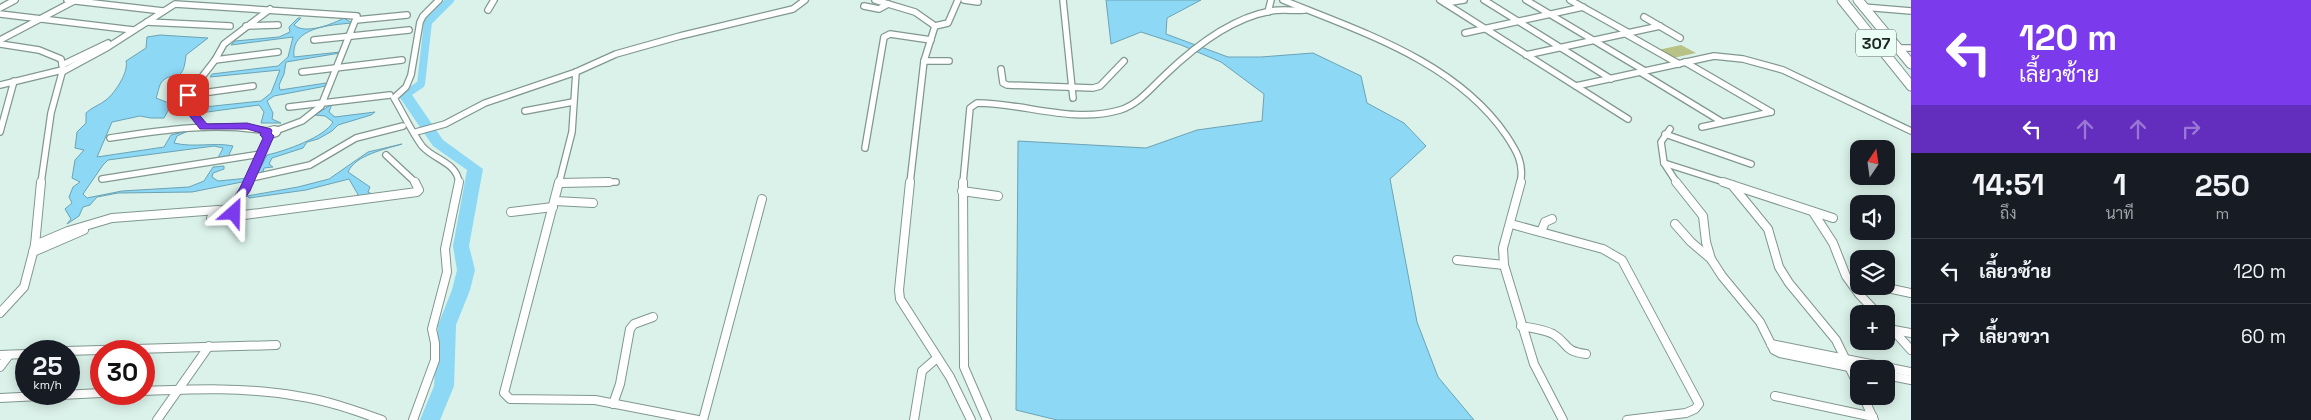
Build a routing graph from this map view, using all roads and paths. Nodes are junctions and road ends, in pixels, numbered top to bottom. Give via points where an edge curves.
1 (15, 0) edge
2 (66, 0) edge
3 (438, 0) edge
4 (494, 0) edge
5 (804, 0) edge
6 (875, 0) edge
7 (958, 0) edge
8 (964, 0) edge
9 (1063, 0) edge
10 (1271, 0) edge
11 (1283, 0) edge
12 (1464, 0) edge
13 (1484, 0) edge
14 (1526, 0) edge
15 (1570, 0) edge
16 (1842, 0) edge
17 (74, 1) edge
18 (978, 2) dead end
19 (1442, 2) edge
20 (888, 4) junction
21 (1861, 4) edge
22 (864, 6) dead end
23 (1583, 7) junction
24 (0, 8) edge
25 (270, 9) junction
26 (488, 10) dead end
27 (1305, 10) junction
28 (163, 11) junction
29 (1268, 12) junction
30 (1911, 12) edge
31 (0, 14) edge
32 (1550, 14) junction
33 (408, 15) dead end
34 (1644, 17) dead end
35 (41, 19) junction
36 (356, 20) junction
37 (1518, 21) junction
38 (146, 22) junction
39 (278, 25) dead end
40 (230, 26) dead end
41 (245, 26) junction
42 (935, 26) junction
43 (1660, 26) junction
44 (1484, 28) junction
45 (133, 30) junction
46 (409, 30) dead end
47 (1465, 33) dead end
48 (1627, 33) junction
49 (349, 36) junction
50 (1680, 38) dead end
51 (314, 40) dead end
52 (931, 40) junction
53 (1594, 40) junction
54 (0, 42) edge
55 (1560, 48) junction
56 (1898, 48) junction
57 (1911, 48) edge
58 (278, 52) dead end
59 (1526, 55) junction
60 (215, 60) junction
61 (402, 60) dead end
62 (924, 61) junction
63 (949, 61) dead end
64 (1124, 61) dead end
65 (1682, 63) junction
66 (1911, 64) edge
67 (338, 68) junction
68 (1001, 69) dead end
69 (62, 70) junction
70 (302, 72) dead end
71 (576, 72) junction
72 (1643, 72) junction
73 (1610, 78) junction
74 (13, 82) junction
75 (0, 85) edge
76 (253, 86) dead end
77 (1576, 86) junction
78 (1911, 86) edge
79 (1072, 87) junction
80 (390, 95) dead end
81 (187, 98) junction
82 (1073, 98) dead end
83 (323, 102) junction
84 (573, 102) junction
85 (289, 107) dead end
86 (3, 108) edge
87 (525, 111) dead end
88 (1628, 119) dead end
89 (1722, 122) junction
90 (202, 124) junction
91 (402, 126) dead end
92 (1702, 126) dead end
93 (1911, 131) edge
94 (0, 132) edge
95 (419, 132) junction
96 (268, 134) junction
97 (110, 138) dead end
98 (865, 148) dead end
99 (261, 154) junction
100 (386, 155) dead end
101 (1664, 163) junction
102 (1751, 164) dead end
103 (253, 178) junction
104 (102, 179) dead end
105 (616, 182) dead end
106 (560, 183) junction
107 (1732, 185) junction
108 (962, 191) junction
109 (998, 196) dead end
110 (762, 199) dead end
111 (593, 202) dead end
112 (554, 204) junction
113 (232, 208) junction
114 (218, 210) junction
115 (511, 212) dead end
116 (1813, 212) junction
117 (229, 217) junction
118 (1833, 218) dead end
119 (1552, 219) dead end
120 (1511, 224) junction
121 (1675, 224) dead end
122 (1541, 232) junction
123 (34, 248) junction
124 (1711, 259) junction
125 (1457, 260) dead end
126 (1504, 266) junction
127 (1849, 280) joint
128 (1895, 290) edge
129 (1911, 293) edge
130 (1870, 305) edge
131 (0, 313) edge
132 (653, 317) dead end
133 (1521, 326) junction
134 (1895, 330) edge
135 (1895, 331) edge
136 (1911, 333) edge
137 (276, 345) dead end
138 (210, 346) junction
139 (1911, 350) edge
140 (80, 351) edge
141 (1586, 354) dead end
142 (9, 355) junction
143 (15, 355) edge
144 (0, 356) edge
145 (937, 358) junction
146 (1850, 362) edge
147 (1850, 365) edge
148 (0, 367) edge
149 (1895, 370) edge
150 (1911, 372) edge
151 (1895, 377) edge
152 (1911, 380) edge
153 (180, 390) junction
154 (155, 391) edge
155 (90, 394) edge
156 (1775, 396) dead end
157 (0, 398) edge
158 (613, 404) junction
159 (1867, 405) edge
160 (1653, 419) edge
161 (1873, 419) edge
162 (157, 420) edge
163 (382, 420) edge
164 (413, 420) edge
165 (698, 420) edge
166 (703, 420) edge
167 (914, 420) edge
168 (971, 420) edge
169 (986, 420) edge
170 (1563, 420) edge
171 (1627, 420) edge

1 - 24 street
2 - 17 street
3 - 95 street via 420,22 411,75 406,88 394,98
4 - 26 street
5 - 71 street via 793,9 620,52
6 - 20 street
7 - 42 street via 948,23
8 - 18 street
9 - 79 street
10 - 29 street
11 - 27 street
12 - 19 street
13 - 37 street
14 - 32 street
15 - 23 street
16 - 78 main road, 307
17 - 28 street
17 - 35 street
19 - 44 street
20 - 22 street via 879,9
20 - 42 street via 910,11
21 - 30 street
21 - 56 main road, 307
23 - 32 street
23 - 48 street
25 - 28 street via 181,4
25 - 36 street via 354,14 358,16
25 - 41 street
27 - 29 street
27 - 120 street via 1414,56 1466,92 1499,125 1518,153 1523,173
28 - 38 street
29 - 108 street via 1203,42 1136,102 1123,109 1074,115 989,103 970,108
31 - 35 street
32 - 37 street
32 - 53 street
33 - 36 street
34 - 43 street
35 - 45 street
35 - 54 street
36 - 49 street
37 - 44 street
37 - 55 street
38 - 40 street
38 - 45 street
39 - 41 street
41 - 60 street via 224,44
42 - 52 street
43 - 48 street
43 - 50 street
44 - 47 street
44 - 59 street
45 - 69 street via 98,53
46 - 49 street
48 - 53 street
48 - 65 street
49 - 51 street
49 - 67 street
52 - 62 street
52 - 98 street via 890,34 884,37
53 - 55 street
53 - 72 street
54 - 69 street via 51,52 61,59
55 - 59 street
55 - 73 street
56 - 57 street
56 - 66 main road, 307
58 - 60 street
59 - 77 street
60 - 81 street
61 - 67 street
62 - 63 street
62 - 145 street via 899,290 904,307
64 - 79 street via 1100,86
65 - 72 street
65 - 89 street via 1771,112
65 - 93 street via 1722,56 1770,66
67 - 70 street
67 - 83 street
68 - 79 street via 1003,83 1007,85
69 - 74 street
69 - 123 street via 42,167
71 - 84 street
71 - 95 street via 485,103 445,124
72 - 73 street
72 - 89 street
73 - 77 street
74 - 75 street
74 - 86 street
76 - 81 street
77 - 88 street
79 - 82 street
80 - 83 street
81 - 90 street via 189,109
83 - 85 street
83 - 96 street via 302,121
84 - 87 street
84 - 106 street via 572,132
86 - 94 street
89 - 92 street
90 - 96 street via 238,126
90 - 97 street
91 - 103 street via 356,138 310,164
95 - 164 street via 423,148 452,167 459,182 445,249 447,272 432,329 436,343 435,360
96 - 99 street
99 - 103 street
99 - 104 street
100 - 117 street via 414,180 417,192
101 - 102 street via 1661,142 1668,131
101 - 107 street
101 - 124 street via 1680,190 1704,216
103 - 113 street
105 - 106 street
106 - 112 street
107 - 116 street
107 - 146 street via 1768,229 1779,267 1789,284 1826,326
108 - 109 street
108 - 169 street via 964,367
110 - 166 street
111 - 112 street
112 - 115 street
112 - 158 street via 504,393 515,400 577,399
113 - 114 street
113 - 117 street via 234,213
114 - 117 street via 213,219
114 - 123 street via 112,218
116 - 118 street
116 - 127 street via 1834,243
119 - 122 street via 1544,222
120 - 122 street
120 - 126 street via 1503,248
121 - 124 street
122 - 160 street via 1603,249 1622,260 1699,400 1695,409 1686,413
123 - 131 street via 24,287
124 - 147 street via 1760,322 1772,347 1780,353
125 - 126 street
126 - 133 street
127 - 130 street
128 - 129 street
132 - 158 street via 630,328 624,368
133 - 141 street via 1550,332 1566,349
133 - 170 street via 1534,364
134 - 136 street
135 - 139 street
137 - 138 street
138 - 140 street
138 - 153 street
142 - 143 street
142 - 144 street
142 - 148 street
145 - 167 street via 922,371
145 - 168 street
149 - 150 street
151 - 152 street
153 - 154 street
153 - 162 street
153 - 163 street via 251,390 286,394 324,401
155 - 157 street
156 - 161 street
158 - 165 street
159 - 161 street
160 - 171 street

